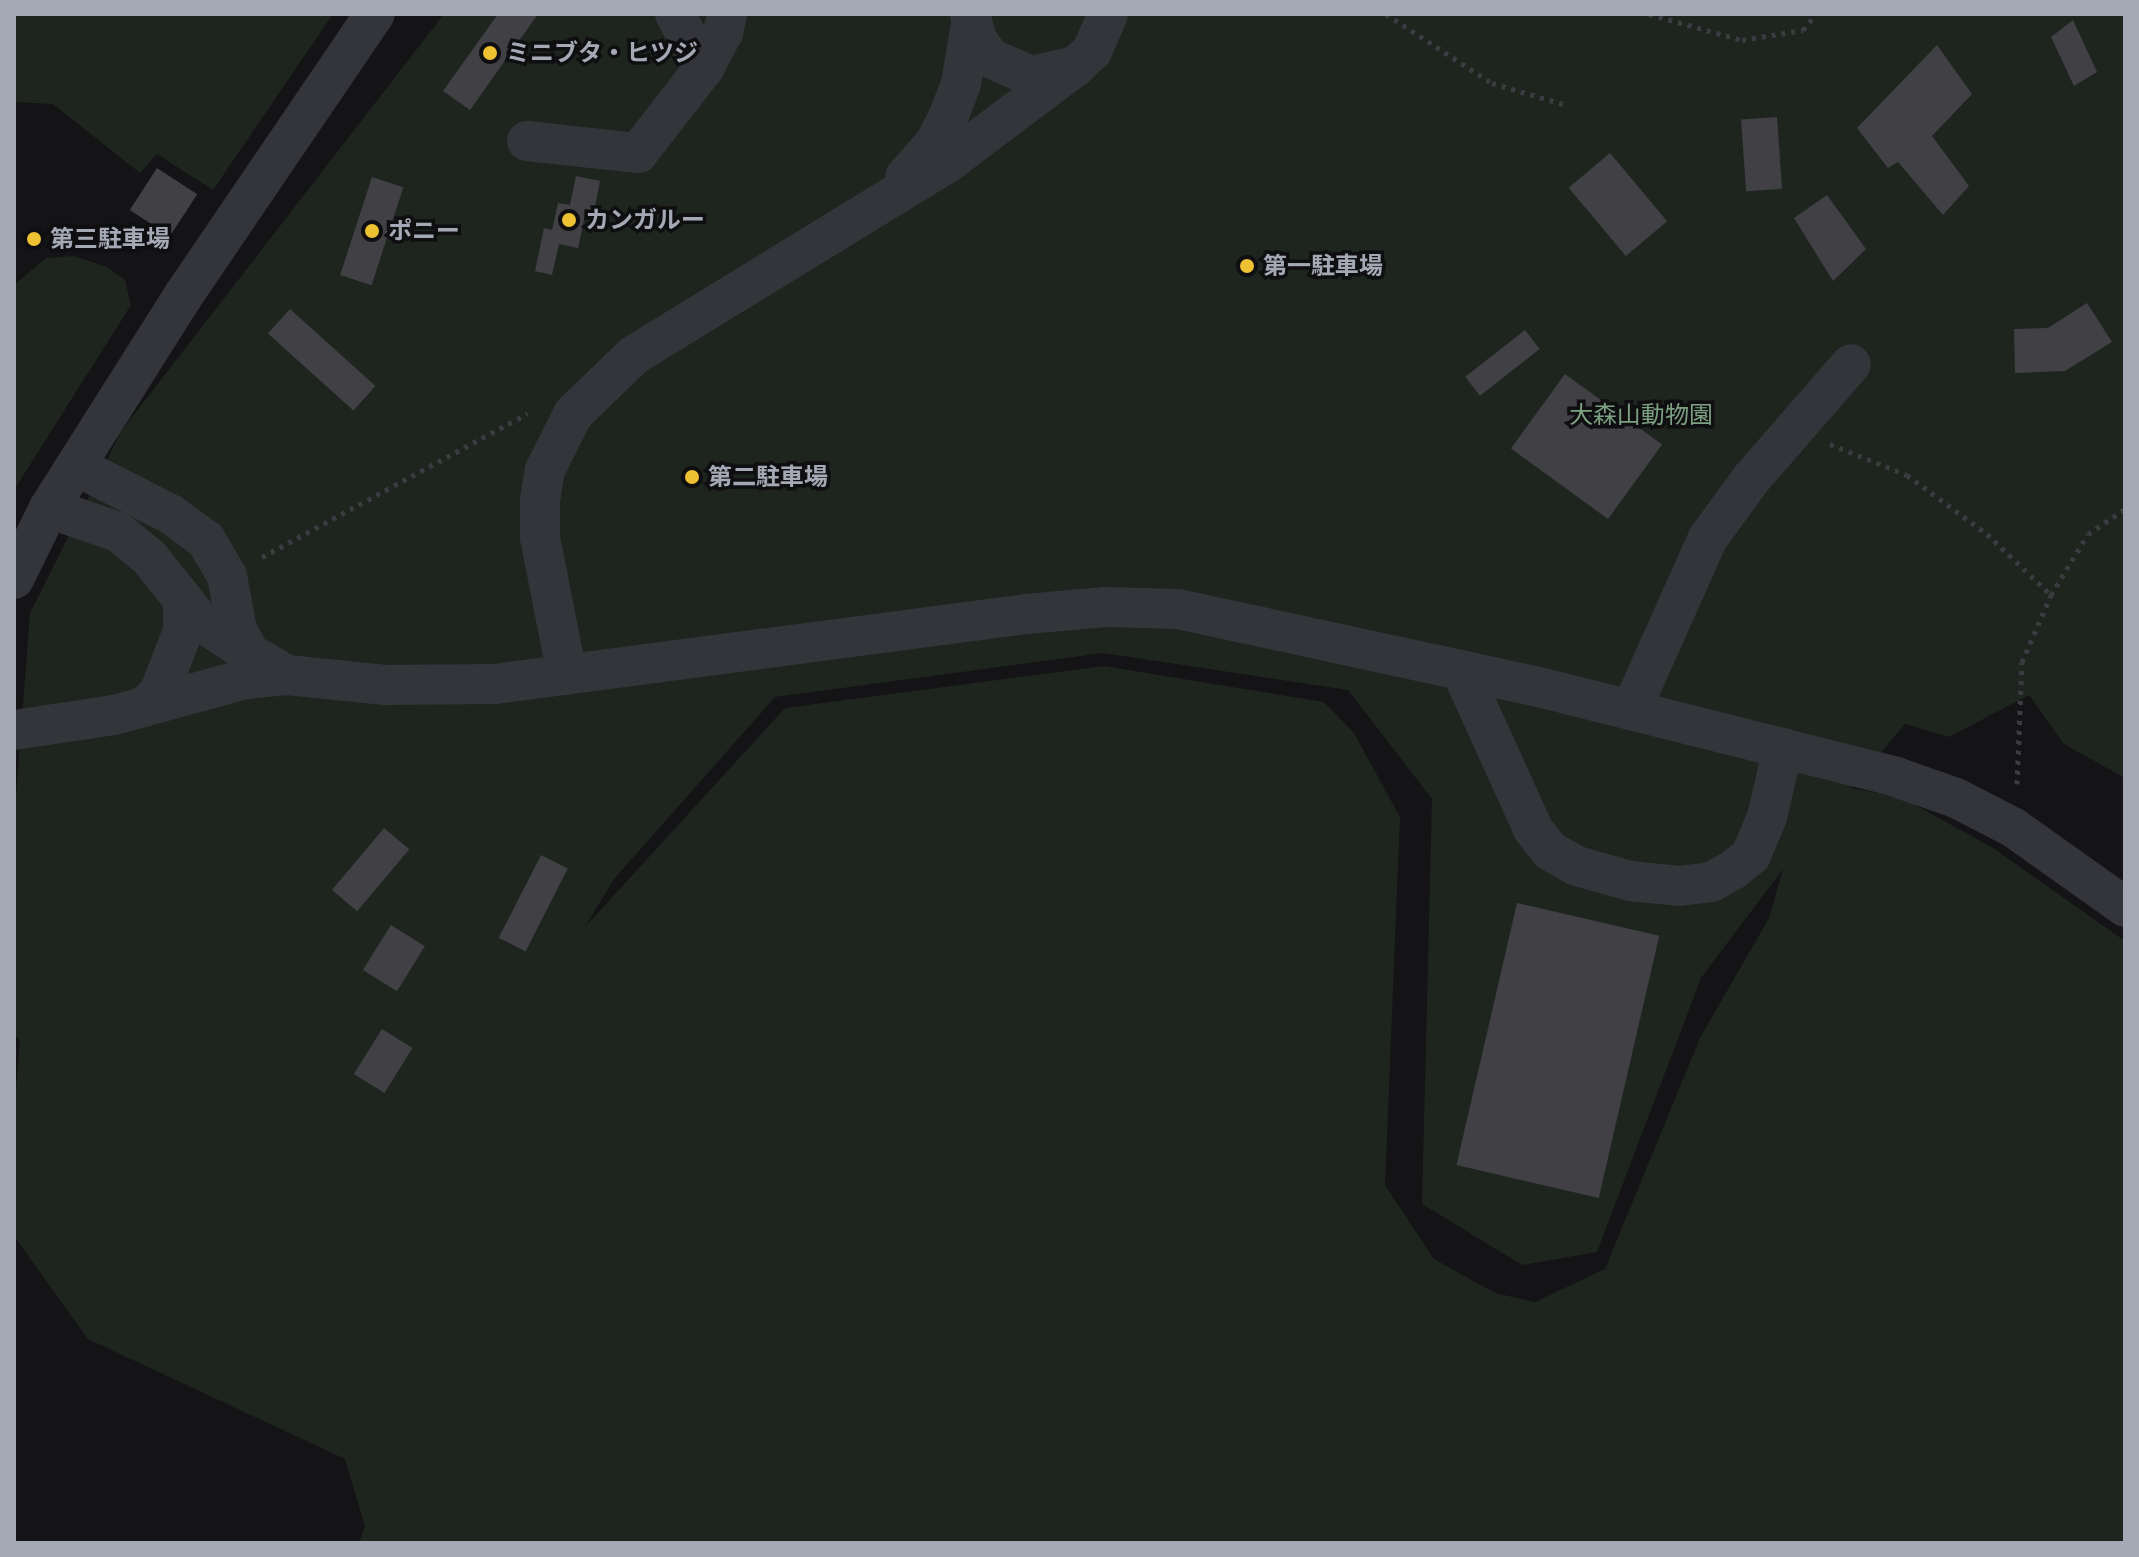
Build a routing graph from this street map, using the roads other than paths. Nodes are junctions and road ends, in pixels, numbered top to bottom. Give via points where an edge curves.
1 (375, 14) edge
2 (675, 14) edge
3 (727, 14) edge
4 (1108, 14) edge
5 (971, 19) edge
6 (1076, 66) junction
7 (704, 68) junction
8 (527, 141) dead end
9 (887, 198) junction
10 (1851, 364) dead end
11 (76, 466) junction
12 (49, 508) junction
13 (14, 579) edge
14 (183, 600) junction
15 (249, 653) junction
16 (1461, 670) junction
17 (287, 675) junction
18 (567, 675) junction
19 (144, 707) junction
20 (1631, 710) junction
21 (14, 730) edge
22 (1783, 748) junction
23 (2125, 907) edge

1 - 11 street via 183,296
2 - 7 street
3 - 7 street
4 - 6 street via 1092,51
5 - 6 street via 990,58 1010,71 1031,76
5 - 9 street via 961,84 949,115 935,143
6 - 9 street via 946,164
7 - 8 street via 638,153
9 - 18 street via 634,355 573,414 545,470 540,500 540,538
10 - 20 street via 1708,538
11 - 12 street
11 - 15 street via 206,540 227,576 237,630
12 - 13 street
12 - 14 street via 118,532 149,557
14 - 15 street via 200,621
14 - 19 street via 183,631 159,693
15 - 17 street
16 - 18 street via 1246,622 1134,606 1026,614
16 - 20 street
16 - 22 street via 1533,829 1550,851 1577,866 1630,881 1679,886 1711,882 1751,855 1767,817
17 - 18 street via 440,685
17 - 19 street via 246,679
19 - 21 street
20 - 22 street
22 - 23 street via 1956,798 2014,828

